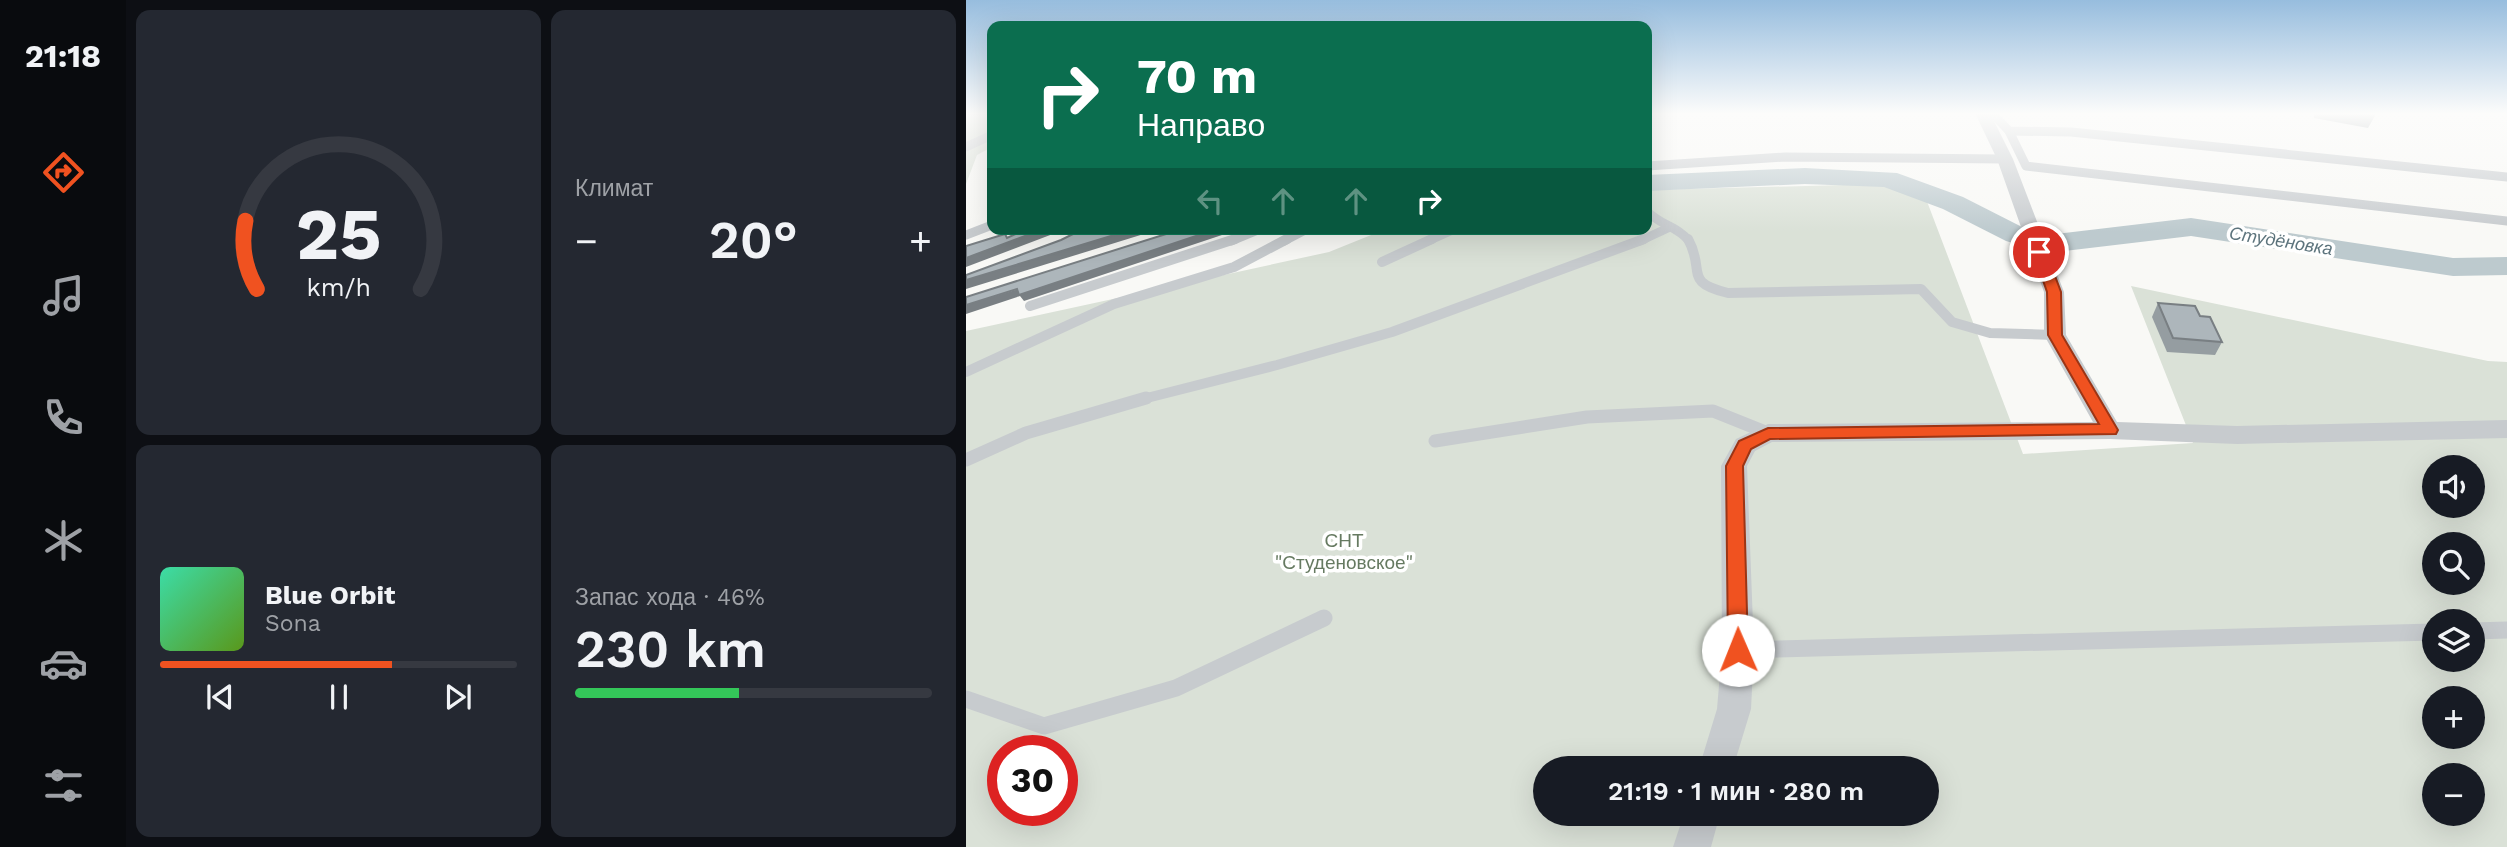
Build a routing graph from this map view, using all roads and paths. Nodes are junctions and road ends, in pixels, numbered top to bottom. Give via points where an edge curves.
1 (2002, 153) edge
2 (2019, 153) edge
3 (2270, 153) edge
4 (2005, 159) junction
5 (1652, 166) edge
6 (2507, 177) edge
7 (1652, 217) edge
8 (2507, 221) edge
9 (987, 227) edge
10 (1670, 227) junction
11 (966, 235) edge
12 (1245, 235) edge
13 (1295, 235) edge
14 (1442, 235) edge
15 (1382, 262) dead end
16 (1030, 306) dead end
17 (2055, 335) junction
18 (966, 372) edge
19 (2507, 429) edge
20 (2110, 430) junction
21 (1768, 433) junction
22 (1435, 441) dead end
23 (966, 460) edge
24 (1324, 618) dead end
25 (2507, 630) edge
26 (2485, 631) edge
27 (2422, 632) edge
28 (1738, 650) junction
29 (966, 699) edge
30 (1720, 756) edge
31 (1698, 826) edge
32 (1692, 847) edge

1 - 4 street
2 - 8 lane via 2026,166
3 - 6 lane
4 - 5 lane via 1785,157
4 - 17 street via 2054,292
7 - 10 lane
9 - 11 lane
10 - 17 lane via 1693,246 1698,280 1707,288 1728,293 1921,289 1952,322 1990,333
10 - 23 lane via 1392,332 1122,404 1026,433
12 - 16 lane
13 - 18 lane via 1234,267 1114,304
14 - 15 lane
17 - 20 street
19 - 20 street via 2237,435
20 - 21 street
21 - 22 lane via 1713,411 1587,417
21 - 28 street via 1745,445 1734,466
24 - 29 lane via 1176,688 1044,726
25 - 26 lane
27 - 28 lane
28 - 30 street via 1734,709
31 - 32 street

